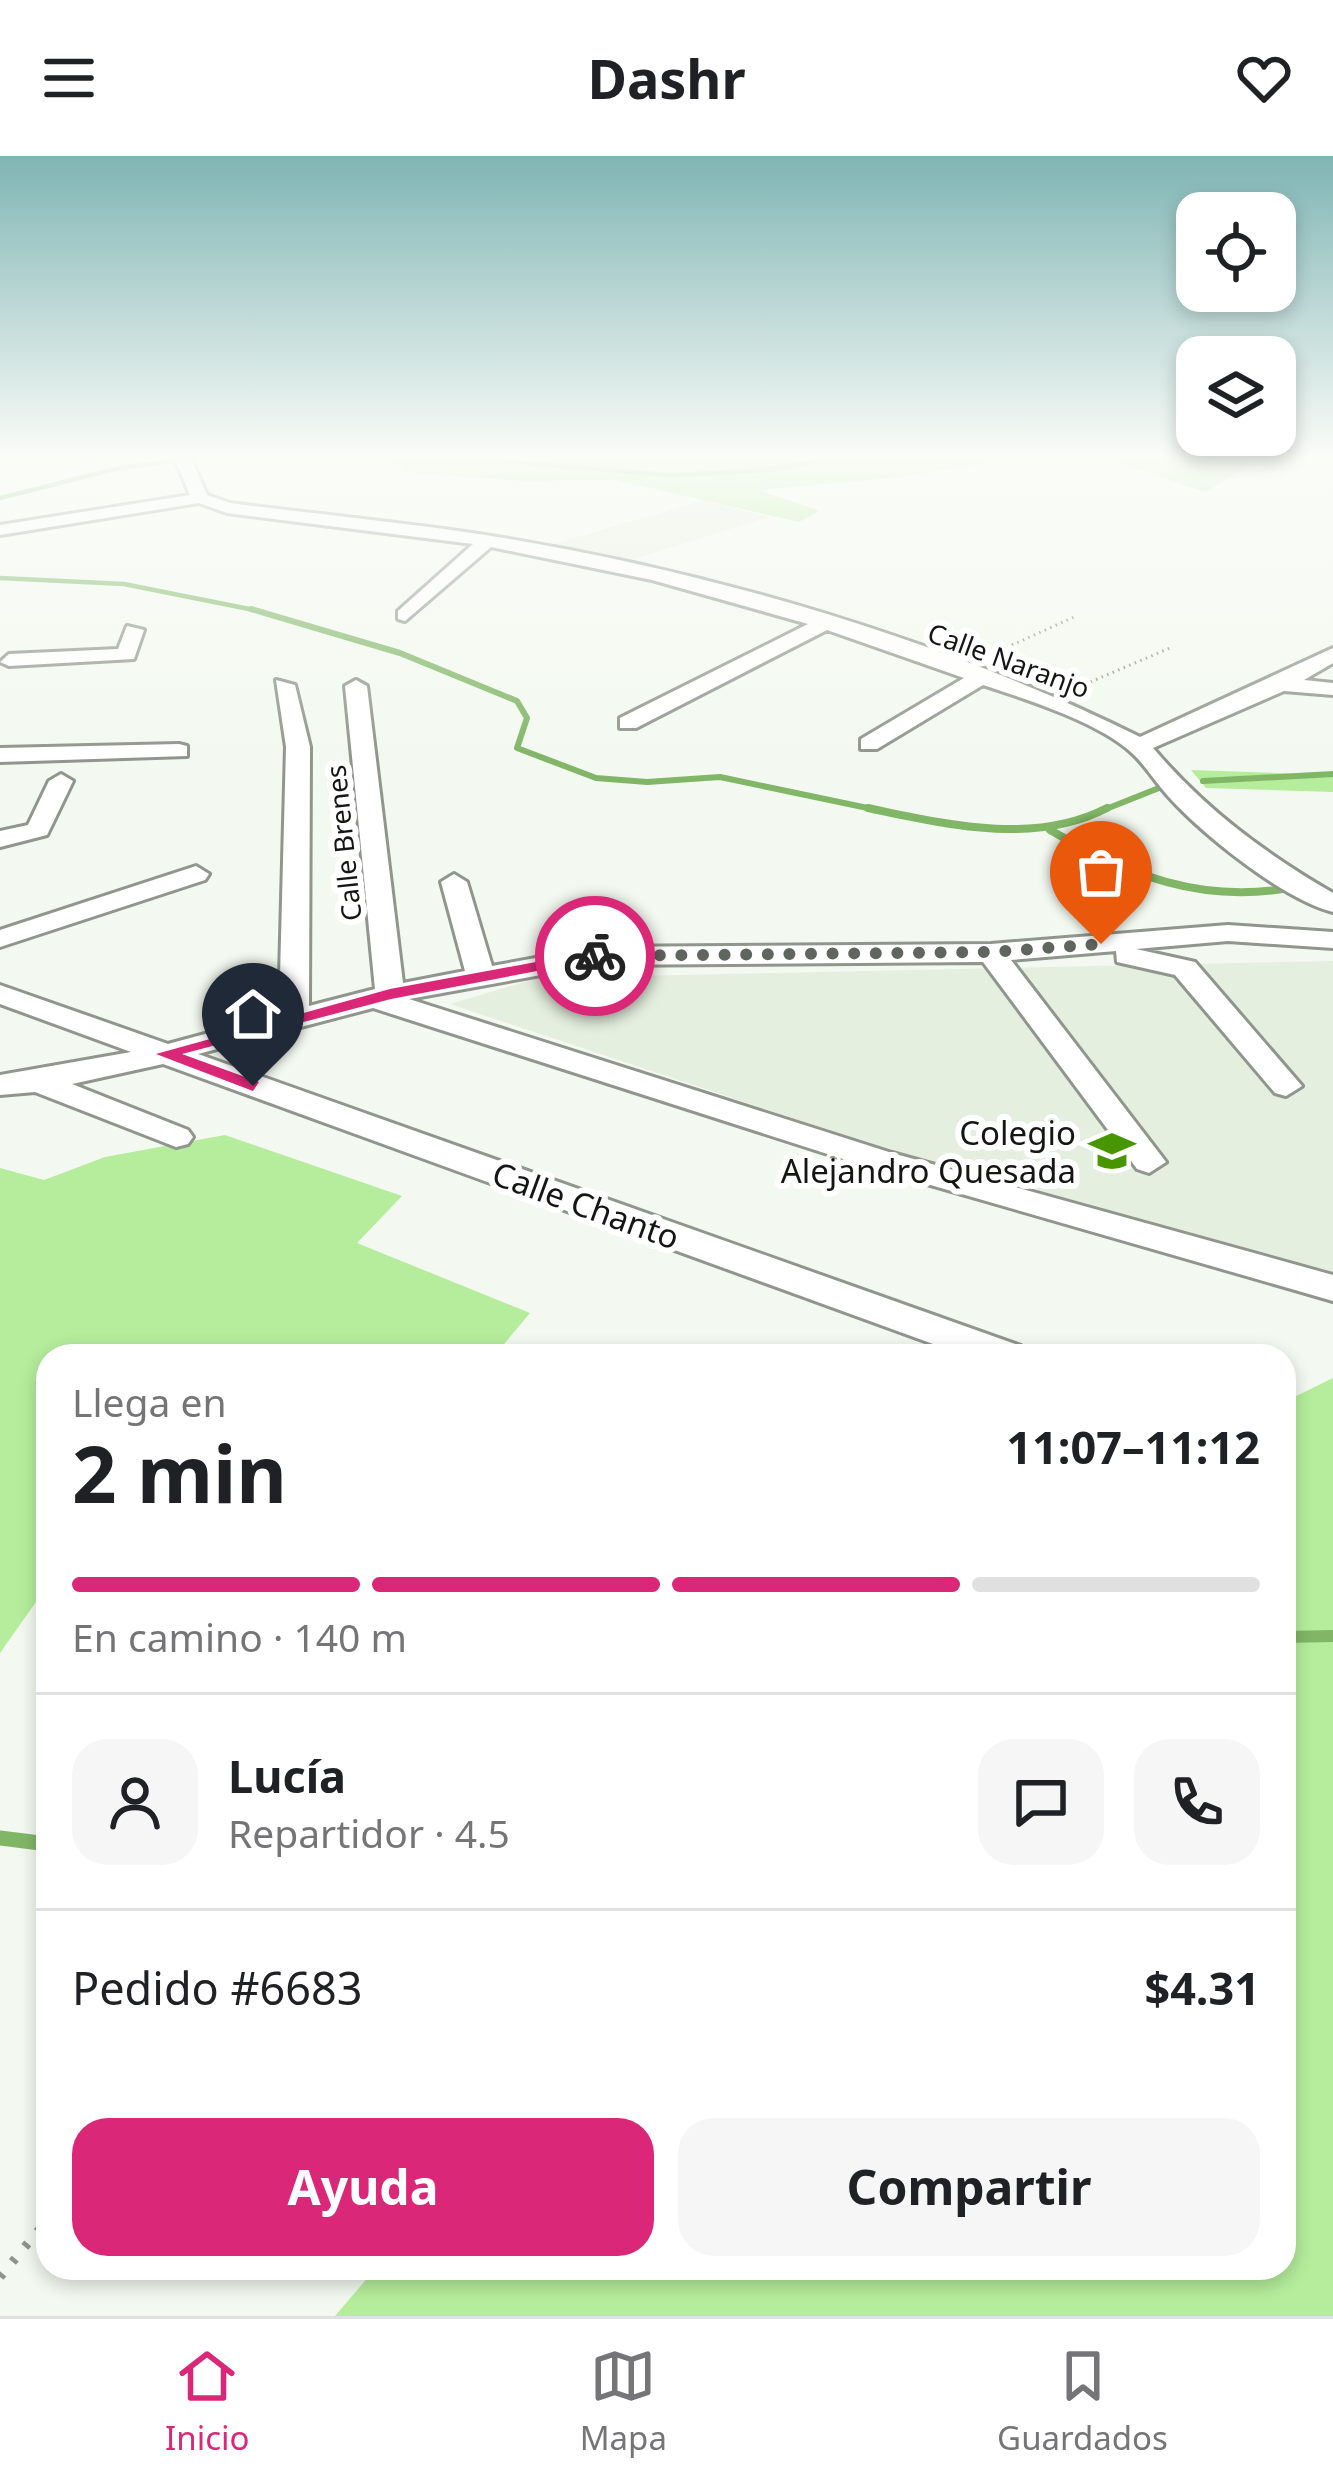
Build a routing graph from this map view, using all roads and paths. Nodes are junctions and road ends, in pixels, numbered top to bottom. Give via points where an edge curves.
1 (473, 555) edge
2 (553, 555) edge
3 (406, 615) dead end
4 (1074, 617) dead end
5 (826, 623) junction
6 (31, 628) dead end
7 (134, 630) dead end
8 (1170, 648) dead end
9 (1333, 654) edge
10 (4, 664) edge
11 (970, 673) junction
12 (1281, 684) junction
13 (284, 685) dead end
14 (356, 686) dead end
15 (1333, 689) edge
16 (1048, 700) junction
17 (628, 723) dead end
18 (868, 744) dead end
19 (1139, 746) junction
20 (179, 751) dead end
21 (0, 754) edge
22 (61, 781) dead end
23 (0, 839) edge
24 (196, 874) dead end
25 (454, 883) dead end
26 (1333, 904) edge
27 (0, 940) edge
28 (1333, 940) edge
29 (1058, 947) junction
30 (991, 952) junction
31 (480, 975) junction
32 (0, 994) edge
33 (383, 996) junction
34 (294, 1017) junction
35 (164, 1054) junction
36 (40, 1082) junction
37 (0, 1085) edge
38 (1286, 1086) dead end
39 (176, 1137) dead end
40 (1149, 1162) dead end
41 (1333, 1288) edge
42 (974, 1344) edge
43 (36, 2234) edge
44 (0, 2277) edge

1 - 3 street
2 - 5 street, Calle Naranjo
4 - 11 path
5 - 11 street, Calle Naranjo
5 - 17 street
6 - 10 street
7 - 10 street via 127,655
8 - 16 path
9 - 12 street
11 - 16 street, Calle Naranjo
11 - 18 street
12 - 15 street
12 - 19 street
13 - 34 street via 298,747
14 - 33 street, Calle Brenes
16 - 19 street, Calle Naranjo
19 - 26 street via 1226,834
20 - 21 street
22 - 23 street via 38,830
24 - 27 street
25 - 31 street
28 - 29 street via 1228,933
29 - 30 street
29 - 38 street via 1185,968
30 - 31 street via 596,956
30 - 40 street
31 - 33 street
32 - 35 street, Calle Chanto
33 - 34 street
33 - 41 street via 880,1160
34 - 35 street
35 - 36 street
35 - 42 street, Calle Chanto
36 - 37 street
36 - 39 street
43 - 44 path

